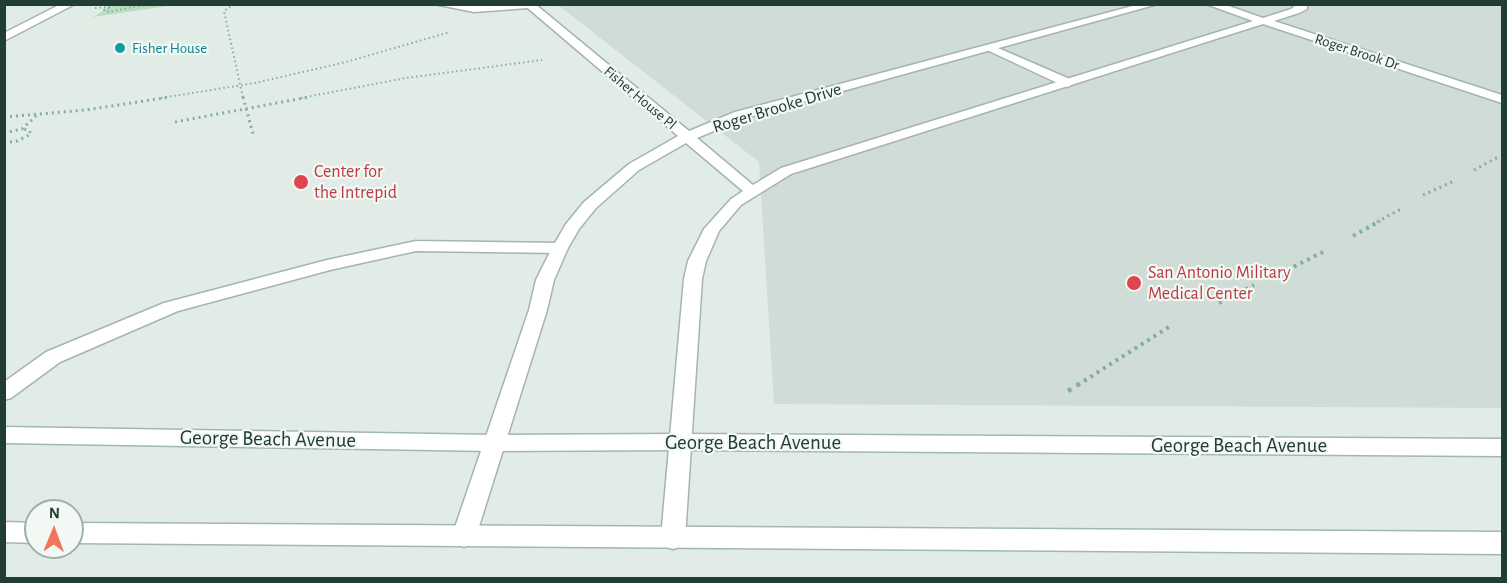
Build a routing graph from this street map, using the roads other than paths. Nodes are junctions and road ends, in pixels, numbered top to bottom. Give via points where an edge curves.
1 (70, 4) edge
2 (439, 4) edge
3 (1153, 4) edge
4 (1211, 4) edge
5 (1302, 4) edge
6 (528, 5) edge
7 (1263, 21) junction
8 (4, 38) edge
9 (991, 48) junction
10 (1068, 83) junction
11 (1503, 99) edge
12 (687, 136) junction
13 (753, 192) junction
14 (560, 248) junction
15 (4, 393) edge
16 (4, 435) edge
17 (680, 442) junction
18 (493, 443) junction
19 (1503, 448) edge
20 (4, 532) edge
21 (24, 532) edge
22 (84, 533) edge
23 (464, 536) junction
24 (673, 538) junction
25 (1503, 543) edge

1 - 8 street
2 - 6 street via 474,9
3 - 9 street, Roger Brooke Drive
4 - 7 street, Roger Brook Dr
5 - 7 street via 1304,7 1295,11
6 - 12 street, Fisher House Pl
7 - 10 street
7 - 11 street, Roger Brook Dr
9 - 10 street
9 - 12 street, Roger Brooke Drive via 740,115
10 - 13 street via 786,171
12 - 13 street, Fisher House Pl
12 - 14 street, Roger Brooke Drive via 611,185 572,227
13 - 17 street via 736,202 712,229 697,261
14 - 15 street via 416,246 327,265 171,307 53,357
14 - 18 street, Roger Brooke Drive via 545,280
16 - 18 street, George Beach Avenue
17 - 18 street, George Beach Avenue
17 - 19 street, George Beach Avenue
17 - 24 street
18 - 23 street, Roger Brooke Drive
20 - 21 street
22 - 23 street
23 - 24 street
24 - 25 street

